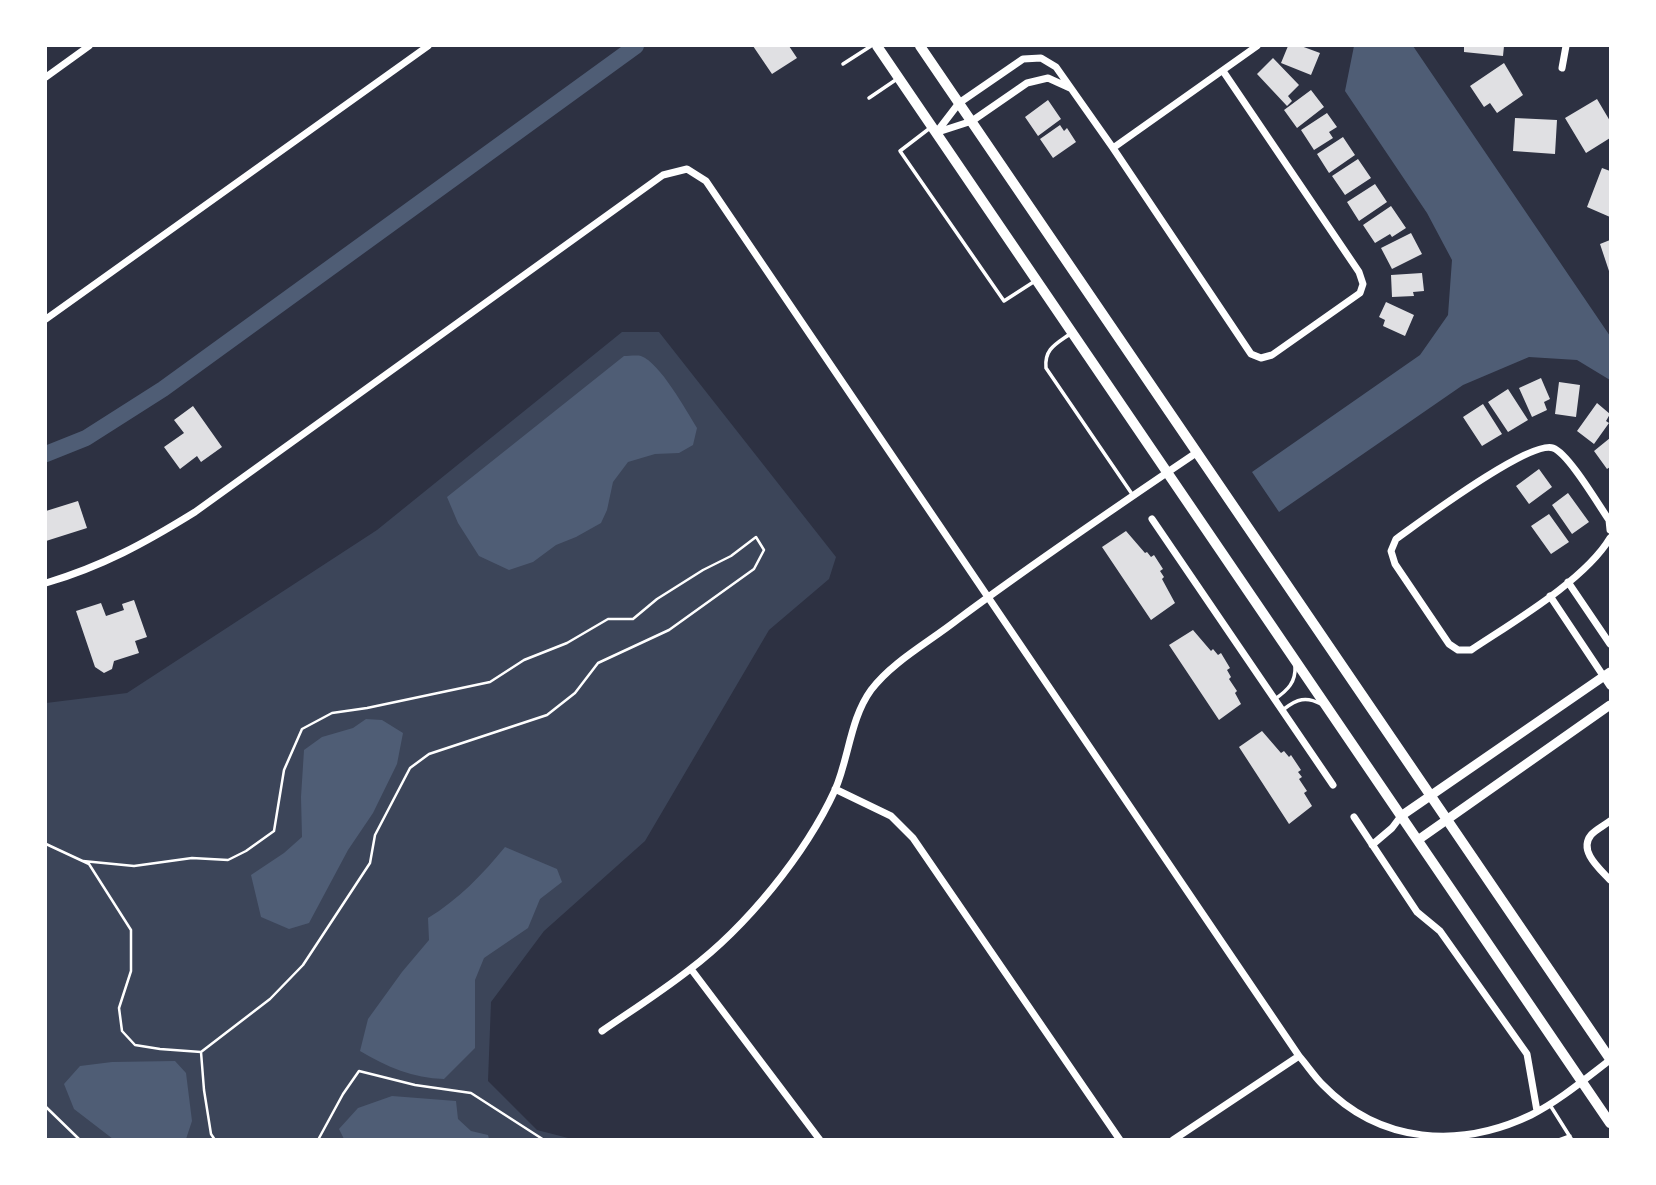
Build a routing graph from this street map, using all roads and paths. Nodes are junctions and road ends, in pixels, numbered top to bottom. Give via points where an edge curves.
1 (89, 46) edge
2 (428, 46) edge
3 (874, 46) edge
4 (920, 46) edge
5 (1257, 46) edge
6 (1566, 46) edge
7 (843, 64) dead end
8 (1562, 68) dead end
9 (1223, 71) junction
10 (46, 77) edge
11 (899, 78) junction
12 (1071, 88) junction
13 (869, 98) dead end
14 (959, 103) junction
15 (972, 121) junction
16 (934, 130) junction
17 (1113, 148) junction
18 (1036, 280) junction
19 (46, 319) edge
20 (1072, 333) junction
21 (1196, 453) junction
22 (1167, 472) junction
23 (1134, 496) junction
24 (1153, 519) dead end
25 (1611, 530) edge
26 (1611, 538) edge
27 (1568, 582) junction
28 (46, 583) edge
29 (1550, 596) junction
30 (988, 597) junction
31 (1611, 643) edge
32 (1295, 660) junction
33 (1608, 674) edge
34 (1611, 686) edge
35 (1274, 699) junction
36 (1611, 705) edge
37 (1325, 706) junction
38 (1282, 710) junction
39 (1333, 785) dead end
40 (835, 789) junction
41 (1430, 795) junction
42 (1401, 816) junction
43 (1354, 817) dead end
44 (1447, 819) junction
45 (1611, 821) edge
46 (1418, 840) junction
47 (46, 844) edge
48 (1372, 845) junction
49 (83, 861) junction
50 (1611, 880) edge
51 (691, 969) junction
52 (602, 1031) dead end
53 (201, 1052) junction
54 (1299, 1056) junction
55 (1611, 1060) edge
56 (1581, 1082) junction
57 (1549, 1103) junction
58 (46, 1107) edge
59 (1537, 1111) junction
60 (1611, 1123) edge
61 (1469, 1137) edge
62 (1571, 1138) edge
63 (80, 1139) edge
64 (215, 1139) edge
65 (318, 1139) edge
66 (544, 1139) edge
67 (820, 1139) edge
68 (1120, 1139) edge
69 (1174, 1139) edge
70 (1559, 1139) edge

1 - 10 street
2 - 19 street
3 - 7 lane
3 - 11 main road
4 - 14 main road
5 - 9 street
6 - 8 street
9 - 17 street
9 - 17 street via 1363,284 1360,293 1272,355 1261,358 1251,354
11 - 13 lane
11 - 16 main road
12 - 14 street via 1056,67 1041,58 1023,59
12 - 15 street via 1048,78 1027,83
12 - 17 street
14 - 15 main road
14 - 16 street
15 - 16 street
15 - 21 main road
16 - 18 main road
16 - 18 lane via 900,151 1004,302
18 - 20 main road
20 - 22 main road
20 - 23 lane via 1049,350 1046,368
21 - 22 street
21 - 41 main road
22 - 23 street
22 - 32 main road
23 - 30 street
24 - 35 street
25 - 29 street via 1609,520 1563,454 1538,448 1469,487 1396,539 1391,551 1395,564 1458,650 1471,650
26 - 27 street
27 - 29 street
27 - 31 street
28 - 30 street via 87,571 195,512 663,175 687,169 706,181
29 - 33 street
30 - 40 street via 888,672 870,691 858,714
30 - 54 street
32 - 35 lane via 1293,683
32 - 37 main road
33 - 34 street
33 - 41 street
35 - 38 street
36 - 44 street
37 - 38 lane via 1303,699
37 - 42 main road
38 - 39 street
40 - 51 street via 780,878 746,918
40 - 68 street via 891,816 913,838
41 - 42 street
41 - 44 main road
42 - 46 main road
42 - 48 street
43 - 48 street
44 - 46 street
44 - 55 main road
45 - 50 street via 1591,834 1587,844 1591,859
46 - 56 main road
47 - 49 path
48 - 59 street via 1417,912 1440,931 1527,1054
49 - 53 path via 131,930 131,971 119,1008 122,1031 135,1045
49 - 53 path via 134,866 192,858 228,860 274,831 284,770 302,729 332,713 490,682 608,619 633,618 756,537 764,551 754,569 669,630 598,663 575,693 547,715 429,754 410,768 375,835 370,863 303,965 270,999
51 - 52 street
51 - 67 street
53 - 64 path
54 - 61 street via 1323,1086 1352,1109 1385,1126 1421,1136
54 - 69 street
55 - 56 street
56 - 57 street
56 - 60 main road
57 - 59 street
57 - 62 lane
58 - 63 path
59 - 61 street
62 - 70 lane
65 - 66 path via 359,1071 471,1093

